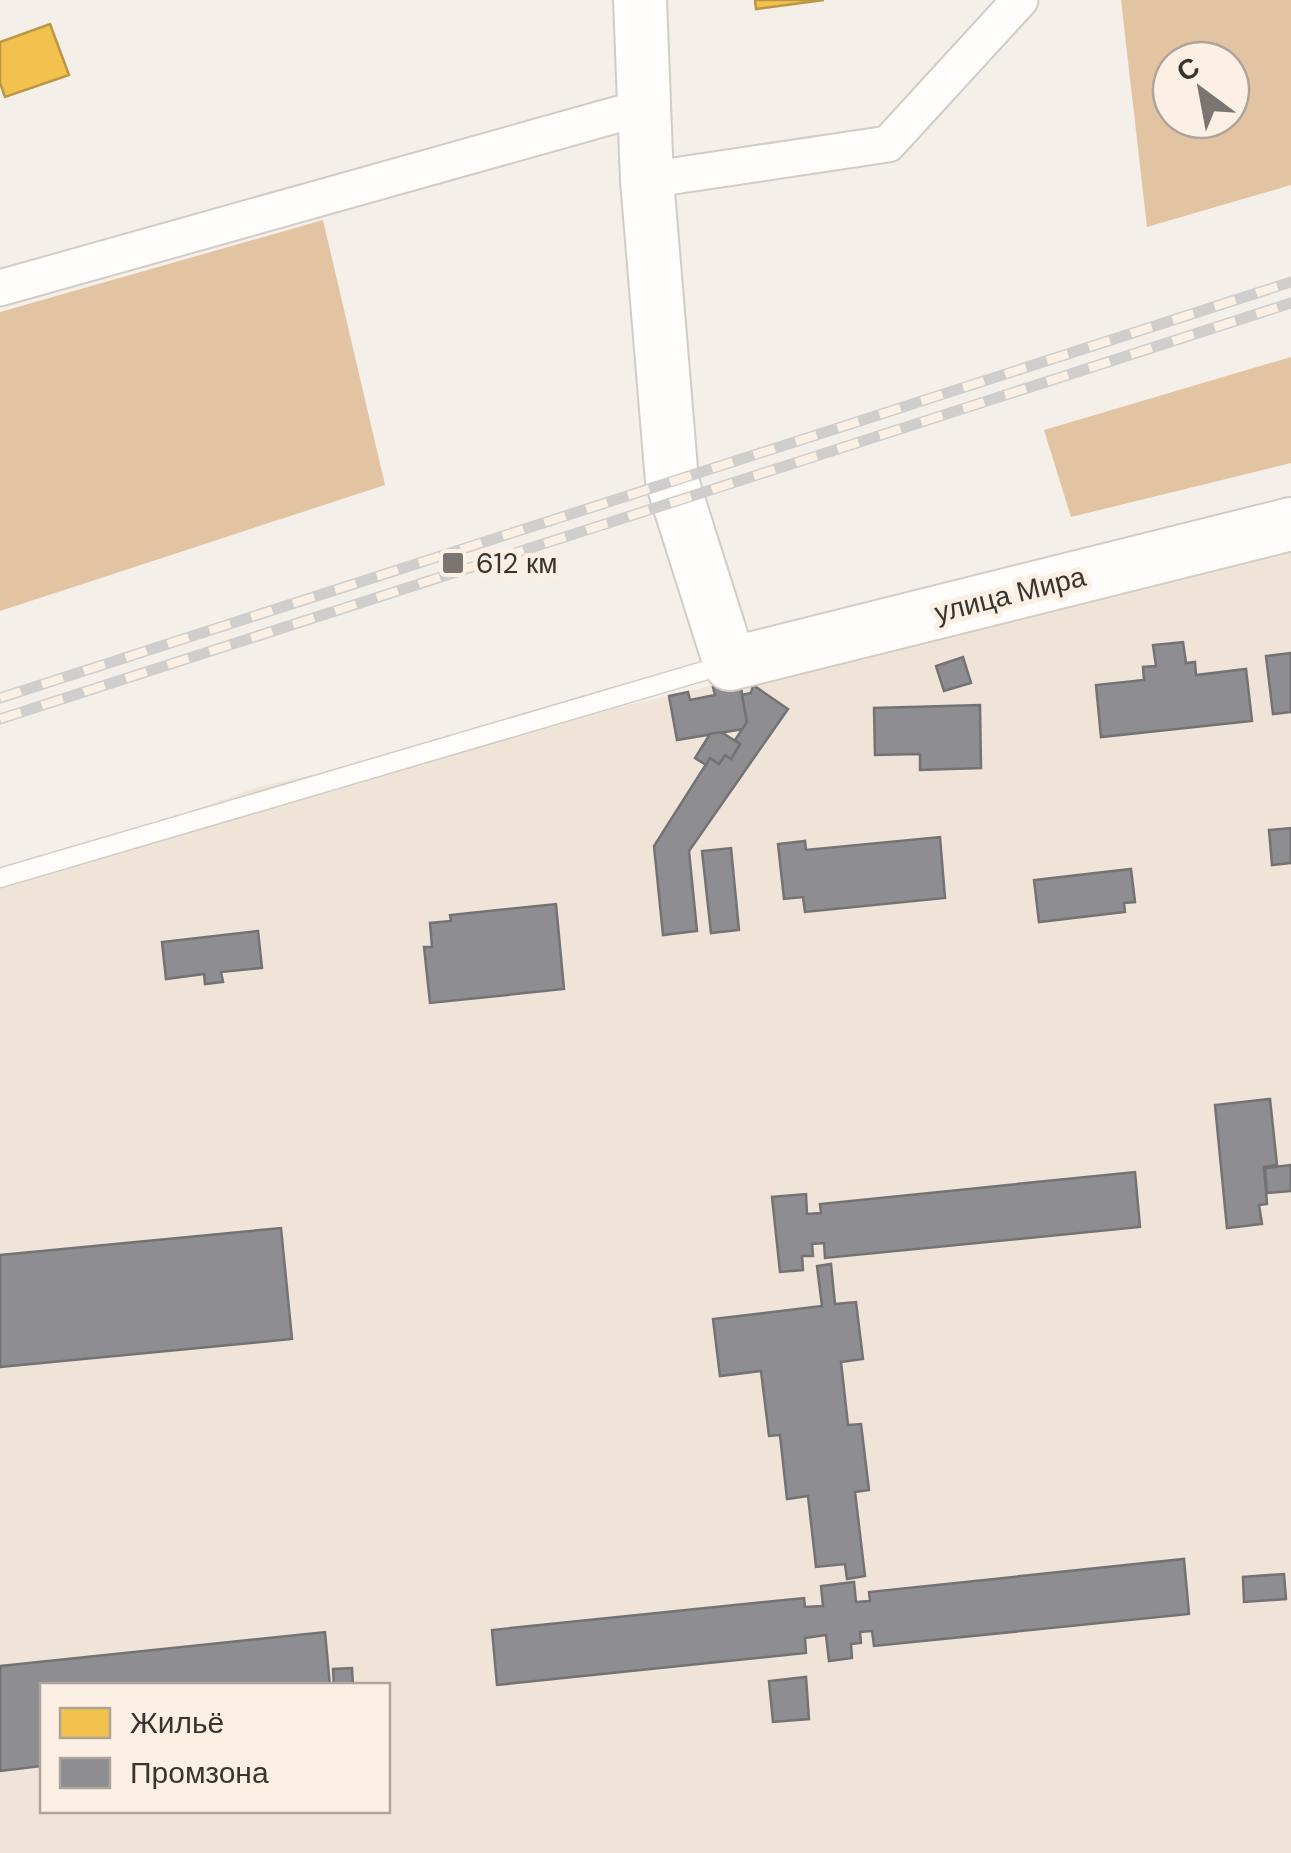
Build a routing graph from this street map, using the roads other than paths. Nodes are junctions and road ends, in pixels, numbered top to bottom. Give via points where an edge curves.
1 (640, 0) edge
2 (1020, 0) edge
3 (644, 107) junction
4 (647, 180) junction
5 (0, 288) edge
6 (1291, 524) edge
7 (730, 664) junction
8 (0, 878) edge

1 - 3 street
2 - 4 street via 888,144
3 - 4 street
3 - 5 street
4 - 7 street via 672,481
6 - 7 street, улица Мира
7 - 8 lane

